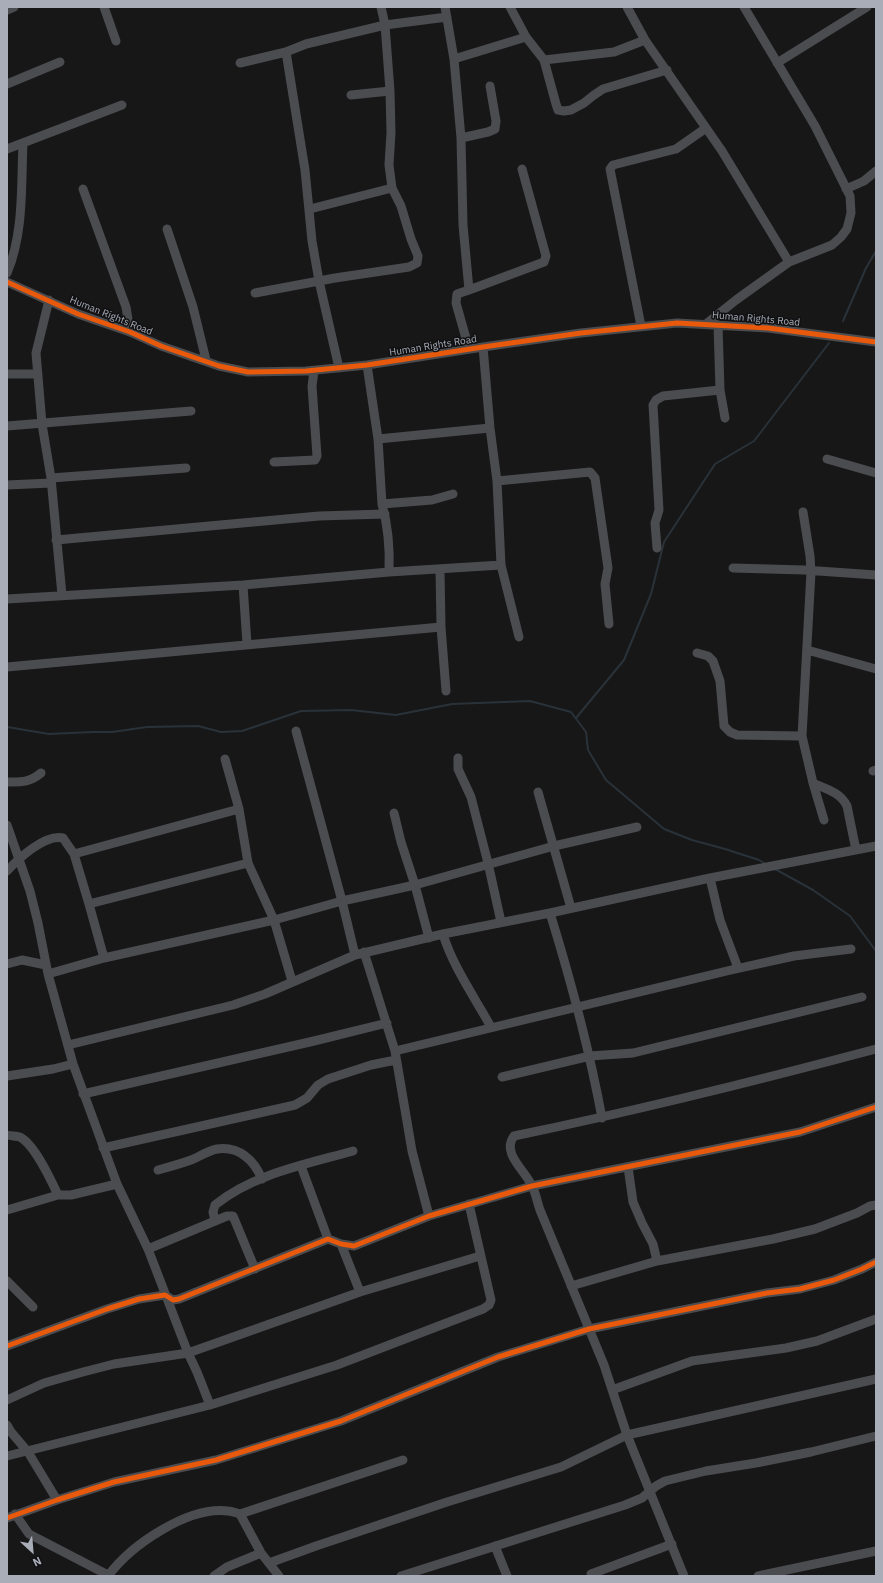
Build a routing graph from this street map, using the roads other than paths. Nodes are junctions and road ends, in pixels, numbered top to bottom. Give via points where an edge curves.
1 (14, 7) edge
2 (104, 7) edge
3 (381, 7) edge
4 (445, 7) edge
5 (510, 7) edge
6 (627, 7) edge
7 (744, 7) edge
8 (867, 7) edge
9 (7, 10) edge
10 (447, 17) junction
11 (385, 25) junction
12 (526, 37) junction
13 (645, 40) junction
14 (116, 41) dead end
15 (286, 52) junction
16 (454, 59) junction
17 (544, 60) junction
18 (60, 62) dead end
19 (240, 63) dead end
20 (777, 63) junction
21 (667, 70) junction
22 (7, 84) edge
23 (490, 86) dead end
24 (390, 91) junction
25 (351, 95) dead end
26 (122, 105) dead end
27 (706, 128) junction
28 (462, 138) junction
29 (23, 143) junction
30 (7, 149) edge
31 (522, 169) dead end
32 (876, 171) edge
33 (392, 188) junction
34 (83, 189) dead end
35 (846, 189) junction
36 (310, 208) junction
37 (166, 229) dead end
38 (789, 262) junction
39 (7, 273) edge
40 (318, 281) junction
41 (7, 282) edge
42 (469, 290) junction
43 (255, 293) dead end
44 (49, 300) junction
45 (706, 324) junction
46 (641, 326) junction
47 (718, 326) junction
48 (130, 332) junction
49 (876, 342) edge
50 (482, 347) junction
51 (469, 349) junction
52 (206, 360) junction
53 (367, 365) junction
54 (340, 368) junction
55 (314, 371) junction
56 (7, 374) edge
57 (38, 374) junction
58 (720, 390) junction
59 (191, 412) dead end
60 (725, 418) dead end
61 (42, 424) junction
62 (7, 426) edge
63 (490, 428) junction
64 (378, 438) junction
65 (827, 459) dead end
66 (274, 462) dead end
67 (186, 468) dead end
68 (876, 473) edge
69 (51, 481) junction
70 (497, 481) junction
71 (7, 485) edge
72 (453, 494) dead end
73 (382, 504) junction
74 (803, 512) dead end
75 (385, 514) junction
76 (56, 540) junction
77 (658, 548) dead end
78 (501, 565) junction
79 (732, 568) dead end
80 (440, 570) junction
81 (389, 572) junction
82 (811, 572) junction
83 (876, 576) edge
84 (243, 585) junction
85 (62, 595) junction
86 (7, 599) edge
87 (609, 624) dead end
88 (441, 627) junction
89 (519, 637) dead end
90 (247, 644) junction
91 (807, 650) junction
92 (697, 653) dead end
93 (7, 667) edge
94 (876, 669) edge
95 (446, 691) dead end
96 (296, 731) dead end
97 (802, 736) junction
98 (458, 758) dead end
99 (225, 759) dead end
100 (41, 773) dead end
101 (7, 782) edge
102 (813, 783) junction
103 (538, 792) dead end
104 (239, 809) junction
105 (394, 813) dead end
106 (824, 820) dead end
107 (7, 825) edge
108 (637, 827) dead end
109 (554, 846) junction
110 (876, 846) edge
111 (856, 850) junction
112 (74, 854) junction
113 (19, 859) junction
114 (248, 862) junction
115 (488, 864) junction
116 (7, 871) edge
117 (710, 878) junction
118 (415, 885) junction
119 (342, 901) junction
120 (89, 904) junction
121 (571, 908) junction
122 (550, 913) junction
123 (274, 920) junction
124 (501, 922) junction
125 (443, 934) junction
126 (429, 938) junction
127 (851, 948) dead end
128 (360, 954) junction
129 (104, 958) junction
130 (7, 964) edge
131 (738, 968) junction
132 (47, 969) junction
133 (292, 981) junction
134 (862, 997) dead end
135 (577, 1006) junction
136 (387, 1023) junction
137 (491, 1027) junction
138 (68, 1045) junction
139 (876, 1049) edge
140 (396, 1055) junction
141 (590, 1056) junction
142 (73, 1064) junction
143 (7, 1076) edge
144 (502, 1078) dead end
145 (83, 1094) junction
146 (876, 1107) edge
147 (602, 1118) junction
148 (7, 1135) edge
149 (103, 1148) junction
150 (353, 1151) dead end
151 (301, 1166) junction
152 (628, 1167) junction
153 (158, 1170) dead end
154 (262, 1178) junction
155 (117, 1184) junction
156 (532, 1186) junction
157 (58, 1195) junction
158 (469, 1204) junction
159 (876, 1205) edge
160 (7, 1210) edge
161 (429, 1216) junction
162 (215, 1221) junction
163 (328, 1239) junction
164 (341, 1244) junction
165 (148, 1249) junction
166 (480, 1256) junction
167 (657, 1261) junction
168 (876, 1262) edge
169 (255, 1269) junction
170 (7, 1281) edge
171 (571, 1286) junction
172 (360, 1292) junction
173 (165, 1295) junction
174 (33, 1307) dead end
175 (876, 1319) edge
176 (589, 1329) junction
177 (7, 1346) edge
178 (188, 1353) junction
179 (876, 1379) edge
180 (612, 1390) junction
181 (7, 1400) edge
182 (210, 1405) junction
183 (7, 1425) edge
184 (627, 1435) junction
185 (876, 1436) edge
186 (28, 1452) junction
187 (7, 1456) edge
188 (402, 1460) dead end
189 (650, 1492) junction
190 (57, 1500) junction
191 (240, 1514) junction
192 (11, 1516) edge
193 (672, 1544) junction
194 (495, 1546) junction
195 (876, 1551) edge
196 (260, 1553) junction
197 (269, 1563) junction
198 (591, 1574) dead end
199 (108, 1575) edge
200 (214, 1576) edge
201 (279, 1576) edge
202 (401, 1576) edge
203 (507, 1576) edge
204 (684, 1576) edge
205 (758, 1576) edge

1 - 9 street
2 - 14 street
3 - 11 street
4 - 10 street
5 - 12 street
6 - 13 street
7 - 20 street
8 - 20 street
10 - 11 street
10 - 16 street
11 - 15 street via 306,44
11 - 24 street
12 - 16 street
12 - 17 street
13 - 17 street via 614,52
13 - 21 street
15 - 19 street
15 - 36 street
16 - 28 street
17 - 21 street via 558,110 564,112 603,90
18 - 22 street
20 - 35 street via 815,126
21 - 27 street
23 - 28 street via 495,129
24 - 25 street
24 - 33 street
26 - 29 street
27 - 38 street
27 - 46 street via 676,149 613,165 610,169
28 - 42 street via 463,225
29 - 30 street
29 - 39 street via 18,234 14,257
31 - 42 street via 546,256 544,262
32 - 35 street via 864,181
33 - 36 street
33 - 40 street via 418,256 417,263 409,267
34 - 48 street via 126,307
35 - 38 street via 850,196 851,213 847,229 841,237 832,245
36 - 40 street
37 - 52 street via 194,307
38 - 45 street
40 - 43 street
40 - 54 street
41 - 44 street, Human Rights Road
42 - 51 street via 457,294 456,303
44 - 48 street, Human Rights Road via 78,314
44 - 57 street via 36,353
45 - 46 street, Human Rights Road
45 - 47 street, Human Rights Road
46 - 50 street, Human Rights Road
47 - 49 street, Human Rights Road via 768,328
47 - 58 street
48 - 52 street, Human Rights Road via 161,346
50 - 51 street, Human Rights Road
50 - 63 street
51 - 53 street, Human Rights Road
52 - 55 street, Human Rights Road via 219,366 248,372
53 - 54 street, Human Rights Road
53 - 64 street
54 - 55 street, Human Rights Road
55 - 66 street via 312,386 317,456 315,460
56 - 57 street
57 - 61 street
58 - 60 street
58 - 77 street via 663,396 656,400 653,406 659,510 655,523
59 - 61 street
61 - 62 street
61 - 69 street
63 - 64 street
63 - 70 street
64 - 73 street
65 - 68 street
67 - 69 street
69 - 71 street
69 - 76 street
70 - 78 street
70 - 87 street via 590,472 593,474 608,568 605,584
72 - 73 street via 432,500
73 - 75 street
74 - 82 street
75 - 76 street via 320,516
75 - 81 street
76 - 85 street
78 - 80 street
78 - 89 street
79 - 82 street
80 - 81 street
80 - 88 street
81 - 84 street
82 - 83 street
82 - 91 street
84 - 85 street
84 - 90 street
85 - 86 street
88 - 90 street
88 - 95 street
90 - 93 street
91 - 94 street
91 - 97 street
92 - 97 street via 708,656 716,668 720,681 724,726 730,732 736,735
96 - 119 street
97 - 102 street
98 - 115 street via 458,769 471,797
99 - 104 street
100 - 101 street via 28,781
102 - 106 street
102 - 111 street via 844,800
103 - 109 street
104 - 112 street
104 - 114 street
105 - 118 street
107 - 113 street
108 - 109 street
109 - 115 street
109 - 121 street
110 - 111 street
111 - 117 street
112 - 113 street via 63,838 58,837 47,840
112 - 120 street
113 - 116 street
113 - 132 street via 38,923
114 - 120 street
114 - 123 street
115 - 118 street
115 - 124 street
117 - 121 street
117 - 131 street via 720,920
118 - 119 street
118 - 126 street
119 - 123 street
119 - 128 street
120 - 129 street
121 - 122 street
122 - 124 street
122 - 135 street
123 - 129 street
123 - 133 street
124 - 125 street
125 - 126 street
125 - 137 street via 471,993
126 - 128 street
127 - 131 street via 794,956
128 - 133 street
128 - 136 street
129 - 132 street
130 - 132 street via 22,960
131 - 135 street
132 - 138 street
133 - 138 street via 233,1005
134 - 141 street via 633,1053
135 - 137 street
135 - 141 street
136 - 140 street
136 - 145 street
137 - 140 street
138 - 142 street
139 - 147 street via 754,1082
140 - 149 street via 328,1079 318,1085 308,1098 295,1106
140 - 161 street via 412,1151
141 - 144 street
141 - 147 street
142 - 143 street
142 - 145 street
145 - 149 street
146 - 152 street via 800,1132
147 - 156 street via 514,1136 510,1141 510,1151
148 - 157 street via 20,1137 31,1148 42,1162
149 - 155 street
150 - 151 street
151 - 154 street
151 - 163 street
152 - 156 street
152 - 167 street via 636,1211 653,1244
153 - 154 street via 192,1160 216,1149 226,1149 243,1153 258,1168
154 - 162 street via 227,1195 215,1205
155 - 157 street via 71,1195
155 - 165 street
156 - 158 street
156 - 171 street
157 - 160 street
158 - 161 street
158 - 166 street
159 - 167 street via 814,1228 773,1239
161 - 164 street via 354,1246
162 - 165 street
162 - 169 street via 233,1216
163 - 164 street
163 - 169 street
164 - 172 street
165 - 173 street
166 - 172 street
166 - 182 street via 491,1300 483,1309 337,1365
167 - 171 street
168 - 176 street via 834,1280 800,1289 767,1293
169 - 173 street via 179,1299 173,1300
170 - 174 street
171 - 176 street
172 - 178 street
173 - 177 street via 139,1299 107,1309
173 - 178 street
175 - 180 street via 810,1343 692,1362
176 - 180 street
176 - 190 street via 498,1357 334,1423 216,1460 114,1482
178 - 181 street via 114,1364 83,1372 44,1383
178 - 182 street
179 - 184 street
180 - 184 street
182 - 186 street
183 - 186 street
184 - 189 street
184 - 197 street via 561,1467 447,1502
185 - 189 street via 811,1452 665,1481
186 - 187 street
186 - 190 street
188 - 191 street
189 - 193 street
189 - 194 street via 624,1505
190 - 192 street
191 - 196 street
191 - 199 street via 229,1510 195,1514 145,1540 122,1559
192 - 199 street via 29,1534
193 - 198 street
193 - 204 street
194 - 202 street
194 - 203 street
195 - 205 street
196 - 197 street
196 - 200 street via 227,1567
197 - 201 street

